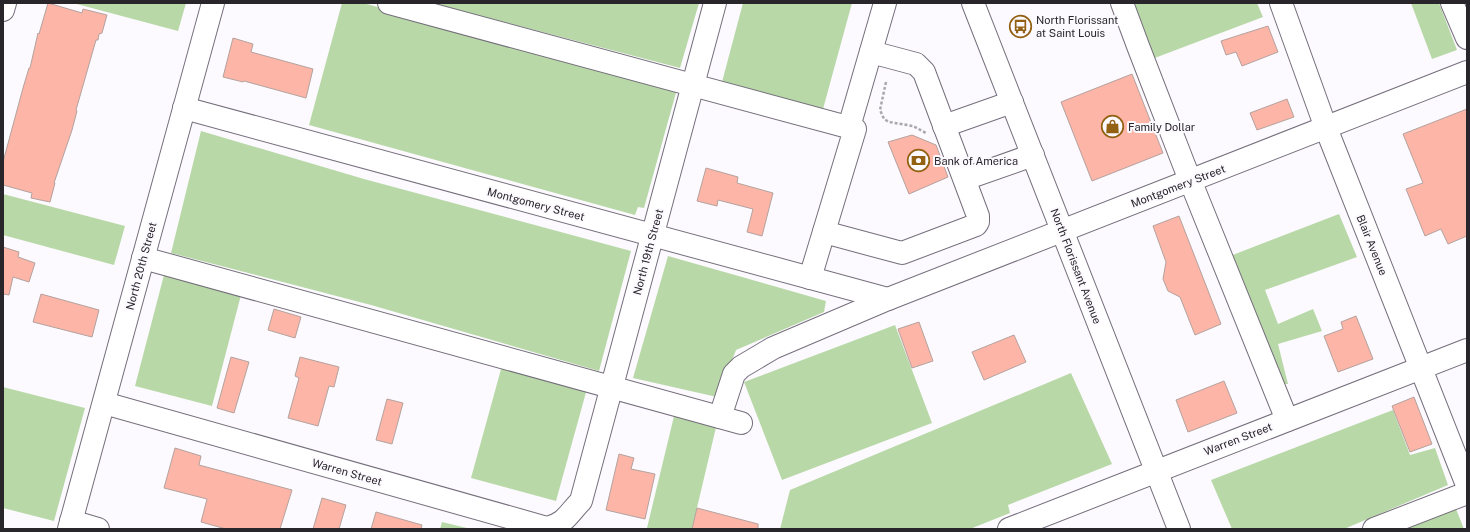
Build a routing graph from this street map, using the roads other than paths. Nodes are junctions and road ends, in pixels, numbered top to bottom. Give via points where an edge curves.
1 (5, 3) edge
2 (213, 3) edge
3 (388, 3) edge
4 (715, 3) edge
5 (885, 3) edge
6 (973, 3) edge
7 (1122, 3) edge
8 (1281, 3) edge
9 (1452, 3) edge
10 (3, 10) edge
11 (1467, 38) edge
12 (871, 52) junction
13 (1467, 72) edge
14 (693, 85) junction
15 (1012, 102) junction
16 (184, 108) junction
17 (944, 126) junction
18 (849, 127) junction
19 (1326, 128) junction
20 (1033, 155) junction
21 (965, 179) junction
22 (1191, 181) junction
23 (1062, 231) junction
24 (824, 232) junction
25 (653, 235) junction
26 (143, 258) junction
27 (810, 278) junction
28 (888, 299) junction
29 (1467, 350) edge
30 (1421, 368) junction
31 (612, 387) junction
32 (104, 403) junction
33 (720, 417) junction
34 (1287, 420) junction
35 (741, 423) dead end
36 (1156, 471) junction
37 (1467, 485) edge
38 (1467, 493) edge
39 (581, 501) joint
40 (70, 525) edge
41 (98, 529) edge
42 (1009, 529) edge
43 (1179, 529) edge
44 (1374, 529) edge

1 - 10 street
2 - 16 street, North 20th Street
3 - 14 street
4 - 14 street, North 19th Street
5 - 12 street
6 - 15 street, North Florissant Avenue
7 - 22 street
8 - 19 street, Blair Avenue
9 - 11 street
12 - 17 street via 920,66
12 - 18 street
13 - 19 street, Montgomery Street
14 - 18 street
14 - 25 street, North 19th Street
15 - 17 street
15 - 20 street, North Florissant Avenue
16 - 25 street, Montgomery Street
16 - 26 street, North 20th Street
17 - 21 street
18 - 24 street via 854,129
19 - 22 street, Montgomery Street
19 - 30 street, Blair Avenue
20 - 21 street
20 - 23 street, North Florissant Avenue
21 - 24 street via 978,216 976,226 902,253
22 - 23 street, Montgomery Street
22 - 34 street
23 - 28 street, Montgomery Street
23 - 36 street, North Florissant Avenue
24 - 27 street
25 - 27 street, Montgomery Street
25 - 31 street, North 19th Street
26 - 31 street
26 - 32 street, North 20th Street
27 - 28 street, Montgomery Street
28 - 33 street, Montgomery Street via 773,348 741,367 731,379
29 - 30 street, Warren Street
30 - 34 street, Warren Street
30 - 37 street, Blair Avenue
31 - 33 street
31 - 39 street, North 19th Street
32 - 39 street, Warren Street via 547,528 558,525
32 - 40 street, North 20th Street
33 - 35 street
34 - 36 street, Warren Street
36 - 42 street, Warren Street
36 - 43 street, North Florissant Avenue
38 - 44 street
40 - 41 street

